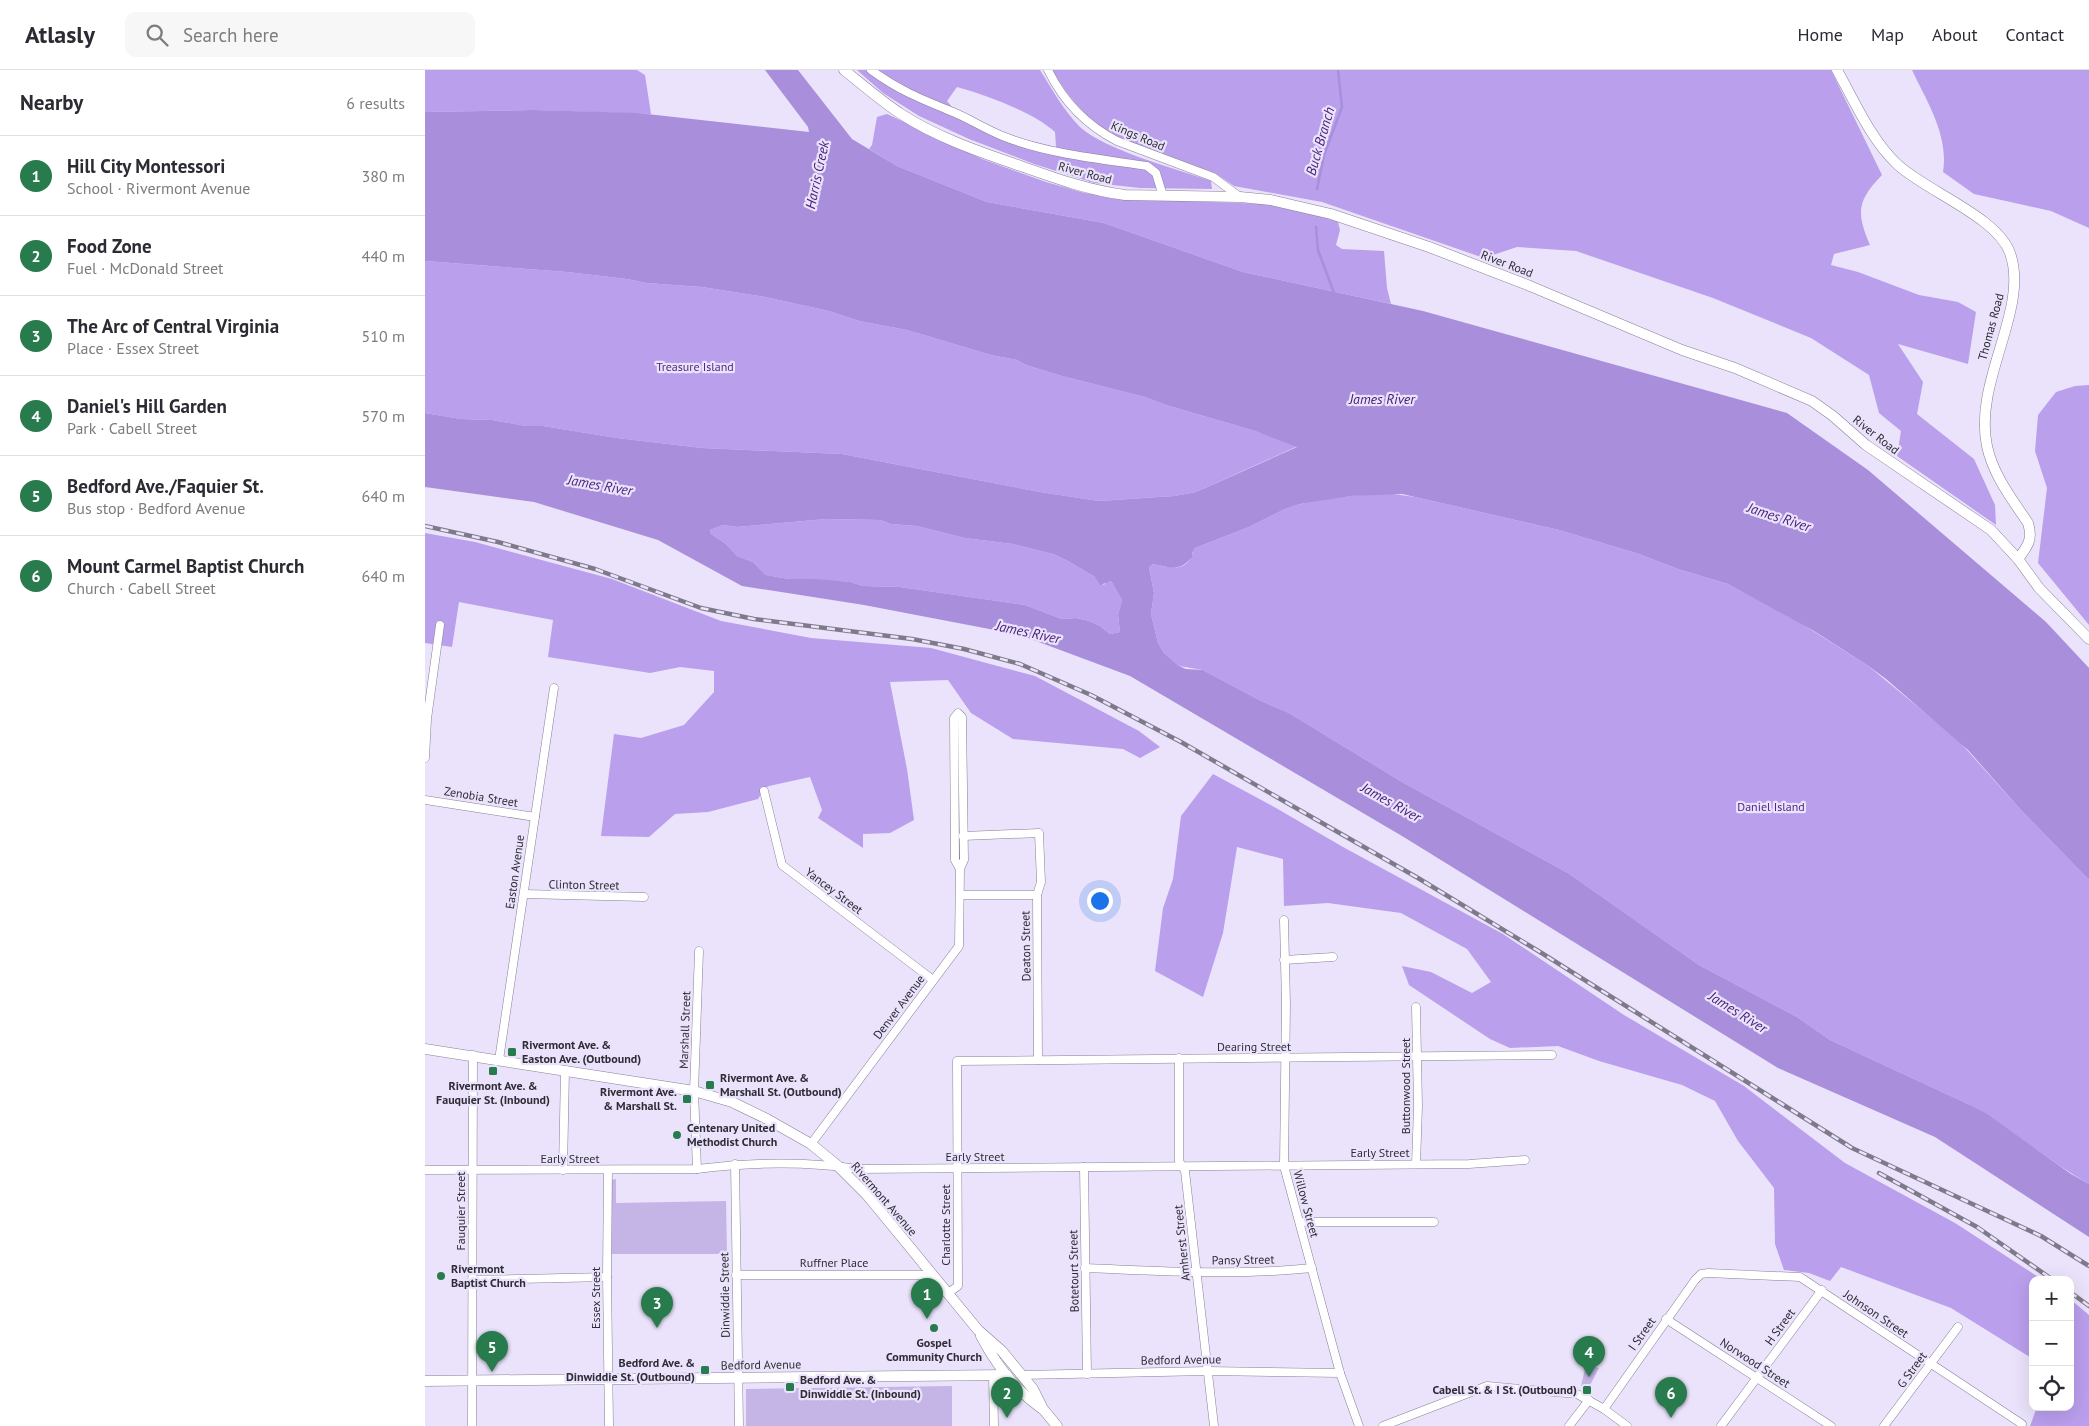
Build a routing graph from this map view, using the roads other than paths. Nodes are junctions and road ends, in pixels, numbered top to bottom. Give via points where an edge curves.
1 (844, 70) edge
2 (871, 70) edge
3 (1047, 70) edge
4 (1837, 70) edge
5 (1163, 196) junction
6 (1241, 197) junction
7 (2018, 559) junction
8 (439, 624) dead end
9 (2089, 639) edge
10 (554, 688) dead end
11 (425, 758) edge
12 (764, 791) dead end
13 (425, 800) edge
14 (535, 817) junction
15 (963, 836) junction
16 (959, 869) junction
17 (524, 894) junction
18 (960, 895) junction
19 (1037, 895) junction
20 (644, 897) dead end
21 (1284, 920) dead end
22 (699, 951) dead end
23 (1333, 958) dead end
24 (1284, 960) junction
25 (933, 980) junction
26 (1416, 1007) dead end
27 (425, 1049) edge
28 (473, 1055) junction
29 (1551, 1055) dead end
30 (1418, 1057) junction
31 (1179, 1058) junction
32 (1285, 1058) junction
33 (499, 1060) junction
34 (1039, 1060) junction
35 (957, 1061) joint
36 (565, 1070) junction
37 (694, 1091) junction
38 (811, 1144) junction
39 (1525, 1160) dead end
40 (735, 1164) junction
41 (1415, 1164) junction
42 (839, 1166) junction
43 (1284, 1166) junction
44 (1084, 1167) junction
45 (1183, 1167) junction
46 (957, 1168) junction
47 (425, 1170) edge
48 (472, 1170) junction
49 (563, 1170) junction
50 (608, 1170) junction
51 (697, 1170) junction
52 (1300, 1222) junction
53 (1434, 1222) dead end
54 (1085, 1268) junction
55 (1312, 1268) junction
56 (1196, 1272) junction
57 (1701, 1274) joint
58 (736, 1275) junction
59 (933, 1275) junction
60 (607, 1277) junction
61 (472, 1280) junction
62 (1821, 1290) junction
63 (948, 1293) junction
64 (1666, 1319) junction
65 (1958, 1327) dead end
66 (980, 1335) junction
67 (1930, 1364) junction
68 (1207, 1371) junction
69 (1340, 1372) junction
70 (1087, 1374) junction
71 (993, 1375) junction
72 (1007, 1375) junction
73 (1022, 1375) junction
74 (739, 1378) junction
75 (1757, 1378) junction
76 (609, 1379) junction
77 (425, 1381) edge
78 (472, 1381) junction
79 (1589, 1400) junction
80 (1043, 1409) junction
81 (1603, 1409) junction
82 (2021, 1425) edge
83 (472, 1426) edge
84 (609, 1426) edge
85 (739, 1426) edge
86 (994, 1426) edge
87 (1057, 1426) edge
88 (1214, 1426) edge
89 (1359, 1426) edge
90 (1383, 1426) edge
91 (1569, 1426) edge
92 (1627, 1426) edge
93 (1721, 1426) edge
94 (1831, 1426) edge
95 (1885, 1426) edge

1 - 5 street, River Road via 901,115 977,151 1088,189 1125,195
2 - 5 street via 909,94 1004,136 1049,149 1147,166 1156,173
3 - 6 street, Kings Road via 1069,103 1104,134 1213,177
4 - 7 street, Thomas Road via 1888,155 1907,173 1990,226 2009,251 2014,272 2011,306 1989,385 1984,422 1994,468 2031,533 2029,546
5 - 6 street, River Road
6 - 7 street, River Road via 1301,206 1378,228 1812,401 1866,445 1991,530
7 - 9 street, River Road via 2039,588
8 - 11 street
10 - 14 street, Easton Avenue
12 - 25 street, Yancey Street via 782,865
13 - 14 street, Zenobia Street
14 - 17 street, Easton Avenue
15 - 16 street, Denver Avenue via 964,860
15 - 16 street, Denver Avenue via 962,717 958,713 954,718 955,860
15 - 19 street, Deaton Street via 1039,833 1041,882
16 - 18 street, Denver Avenue
17 - 20 street, Clinton Street
17 - 33 street, Easton Avenue
18 - 19 street
18 - 25 street, Denver Avenue via 959,946
19 - 34 street, Deaton Street
21 - 24 street, Willow Street
22 - 37 street, Marshall Street
23 - 24 street
24 - 32 street, Willow Street
25 - 38 street, Denver Avenue
26 - 30 street, Buttonwood Street
27 - 28 street, Rivermont Avenue
28 - 33 street, Rivermont Avenue
28 - 48 street, Fauquier Street
29 - 30 street, Dearing Street
30 - 32 street, Dearing Street
30 - 41 street, Buttonwood Street
31 - 32 street, Dearing Street
31 - 34 street, Dearing Street
31 - 45 street, Amherst Street via 1179,1161
32 - 43 street, Willow Street
33 - 36 street, Rivermont Avenue
34 - 35 street, Dearing Street
35 - 46 street, Charlotte Street
36 - 37 street, Rivermont Avenue
36 - 49 street
37 - 38 street, Rivermont Avenue via 732,1102
37 - 51 street, Marshall Street
38 - 42 street, Rivermont Avenue
39 - 41 street, Early Street
40 - 42 street, Early Street
40 - 51 street, Early Street
40 - 58 street, Dinwiddie Street
41 - 43 street, Early Street
42 - 46 street, Early Street via 859,1169
42 - 59 street, Rivermont Avenue
43 - 45 street, Early Street
43 - 52 street, Willow Street
44 - 45 street, Early Street
44 - 46 street, Early Street
44 - 54 street, Botetourt Street
45 - 56 street, Amherst Street
46 - 63 street, Charlotte Street via 958,1286
47 - 48 street, Early Street
48 - 49 street, Early Street
48 - 61 street, Fauquier Street
49 - 50 street, Early Street
50 - 51 street, Early Street
50 - 60 street, Essex Street
52 - 53 street
52 - 55 street, Willow Street
54 - 56 street, Pansy Street
54 - 70 street, Botetourt Street
55 - 56 street, Pansy Street
55 - 69 street, Willow Street
56 - 68 street, Amherst Street
57 - 62 street, Johnson Street via 1800,1277
57 - 64 street, I Street
58 - 59 street, Ruffner Place
58 - 74 street, Dinwiddie Street
59 - 63 street, Rivermont Avenue
60 - 61 street
60 - 76 street, Essex Street
61 - 78 street, Fauquier Street
62 - 67 street, Johnson Street
62 - 75 street, H Street
63 - 66 street, Rivermont Avenue
64 - 75 street, Norwood Street
64 - 81 street, I Street
65 - 67 street, G Street
66 - 72 street, Rivermont Avenue via 989,1353
66 - 73 street, Rivermont Avenue via 1002,1351
67 - 82 street, Johnson Street
67 - 95 street, G Street
68 - 69 street, Bedford Avenue
68 - 70 street, Bedford Avenue
68 - 88 street, Amherst Street
69 - 89 street, Willow Street
70 - 73 street, Bedford Avenue
71 - 72 street, Bedford Avenue
71 - 74 street, Bedford Avenue
71 - 86 street
72 - 80 street, Rivermont Avenue via 1025,1396
73 - 80 street, Rivermont Avenue
74 - 76 street, Bedford Avenue
74 - 85 street, Dinwiddie Street
75 - 93 street, H Street
75 - 94 street, Norwood Street
76 - 78 street, Bedford Avenue
76 - 84 street, Essex Street
77 - 78 street, Bedford Avenue
78 - 83 street, Fauquier Street
79 - 81 street
79 - 90 street via 1564,1391 1487,1386
79 - 91 street
80 - 87 street, Rivermont Avenue
81 - 92 street

